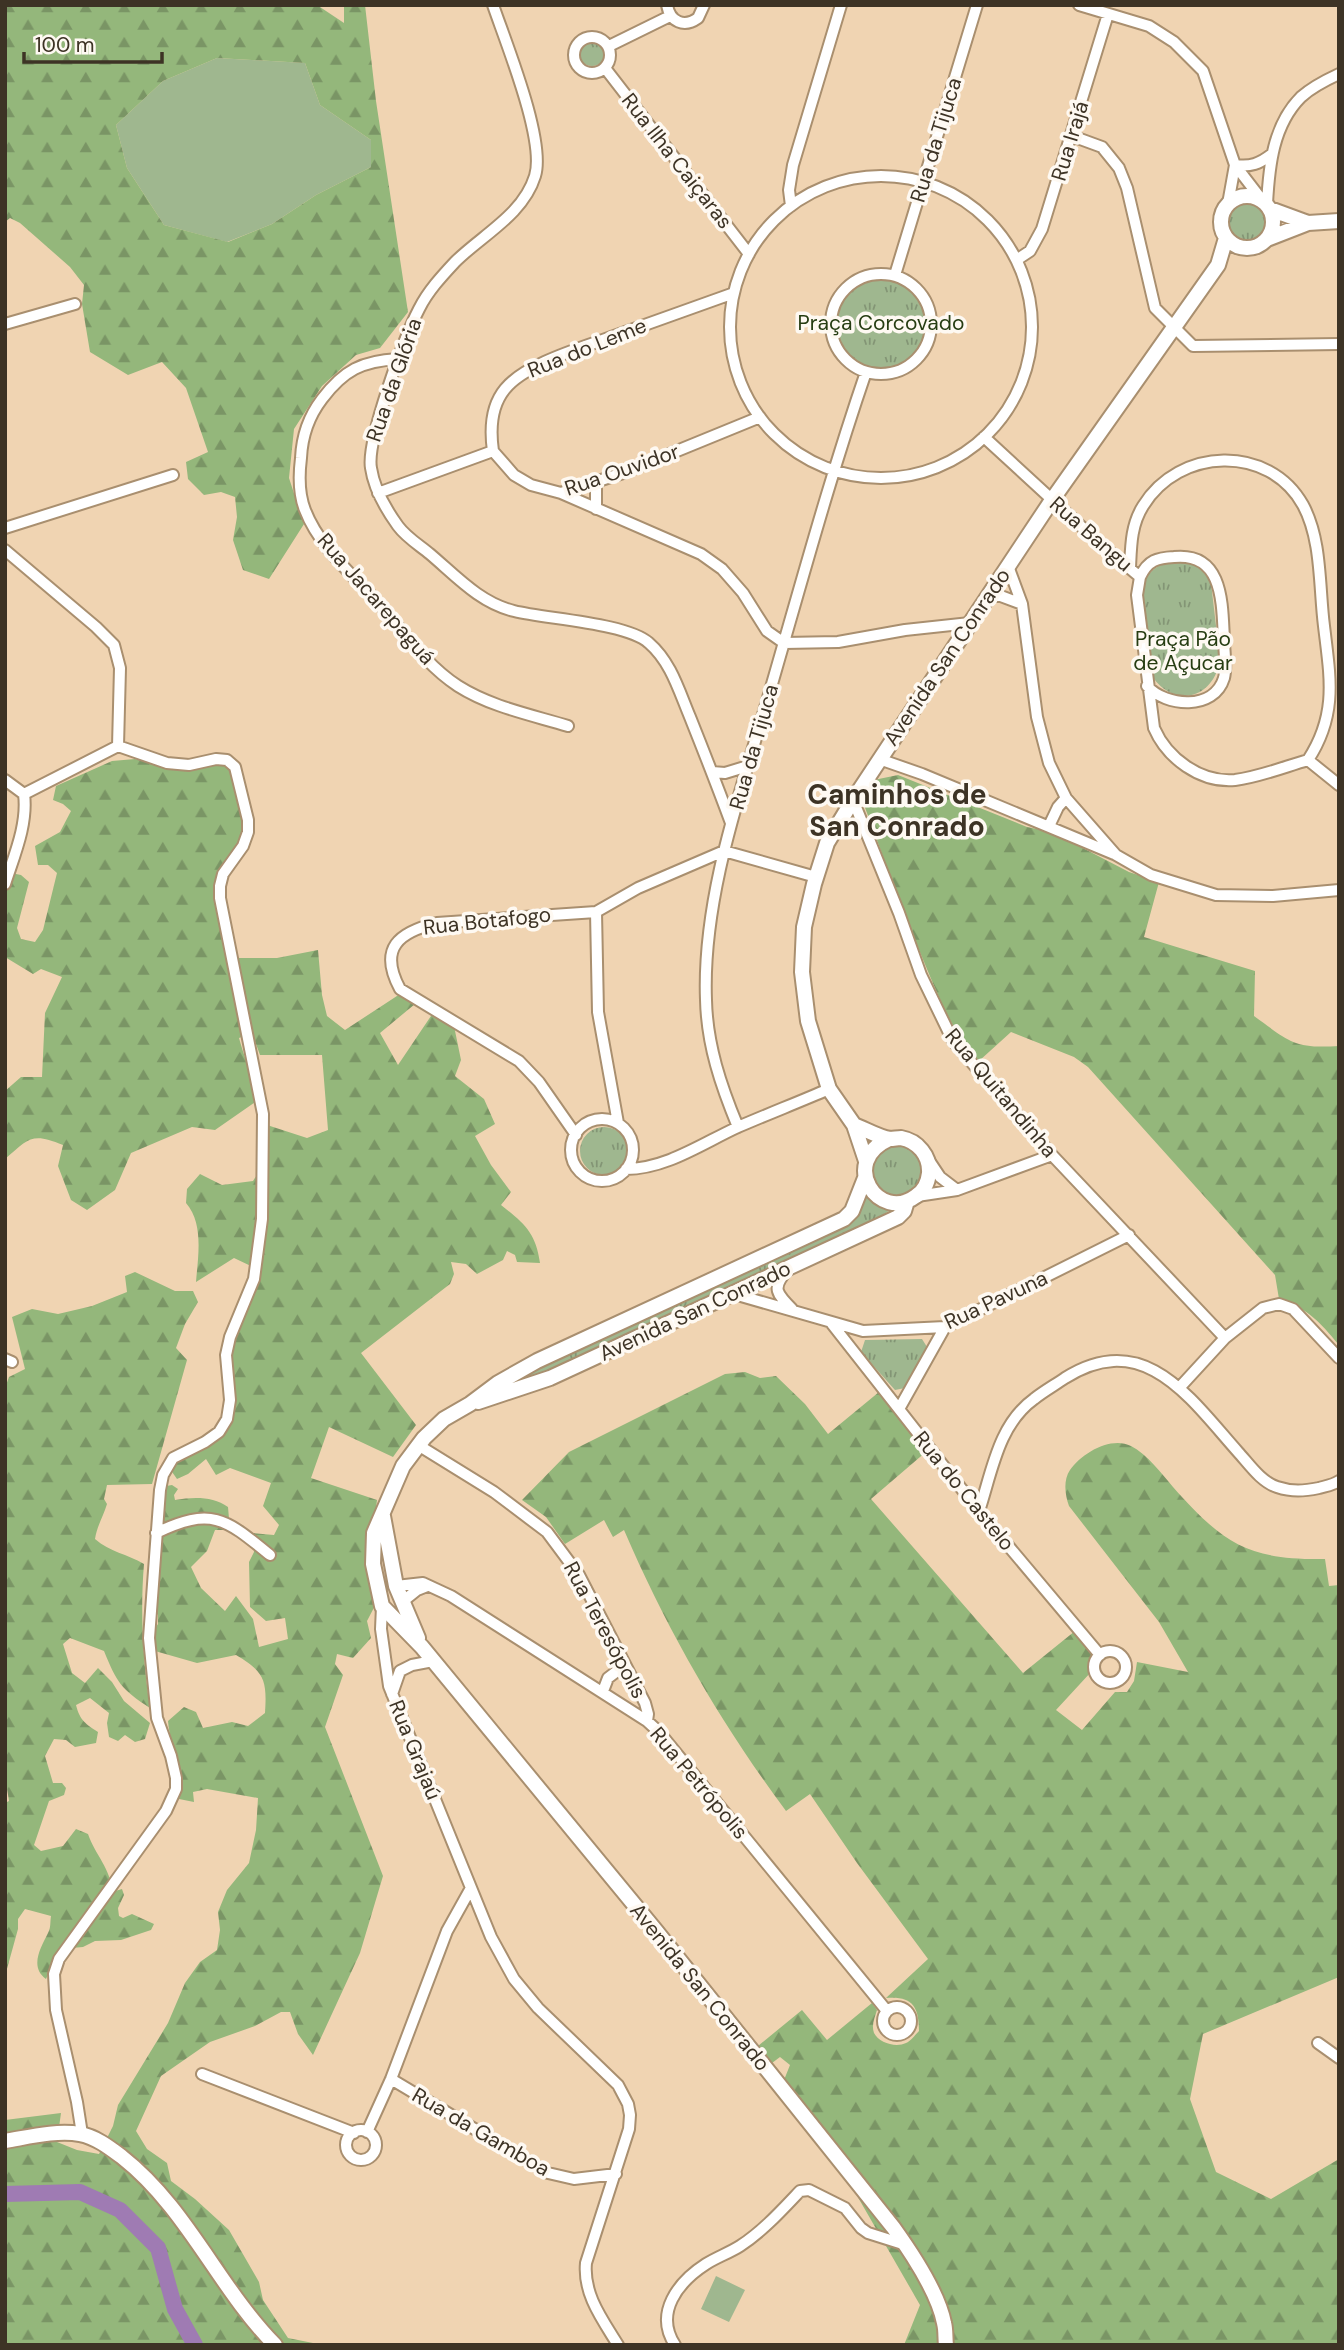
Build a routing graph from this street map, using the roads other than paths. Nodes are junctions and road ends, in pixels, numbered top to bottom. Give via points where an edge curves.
1 (493, 5) edge
2 (704, 5) edge
3 (841, 5) edge
4 (977, 5) edge
5 (1079, 5) edge
6 (669, 10) edge
7 (1108, 14) junction
8 (609, 46) junction
9 (605, 68) junction
10 (1339, 74) edge
11 (1072, 136) junction
12 (1272, 154) junction
13 (1235, 165) junction
14 (923, 181) junction
15 (1228, 204) junction
16 (1267, 204) junction
17 (791, 205) junction
18 (1339, 221) edge
19 (1308, 223) junction
20 (1226, 238) junction
21 (1267, 239) junction
22 (1243, 248) junction
23 (750, 254) junction
24 (1018, 259) junction
25 (1217, 265) junction
26 (895, 275) junction
27 (734, 293) junction
28 (75, 304) dead end
29 (5, 324) edge
30 (1173, 327) junction
31 (1339, 344) edge
32 (398, 359) junction
33 (866, 372) junction
34 (760, 417) junction
35 (984, 437) junction
36 (494, 451) junction
37 (832, 471) junction
38 (173, 475) dead end
39 (596, 481) junction
40 (378, 493) junction
41 (561, 493) junction
42 (1052, 500) junction
43 (596, 509) junction
44 (5, 528) edge
45 (5, 550) edge
46 (1008, 566) junction
47 (1130, 568) junction
48 (1140, 577) junction
49 (986, 598) junction
50 (1022, 604) junction
51 (970, 623) junction
52 (784, 643) junction
53 (1147, 686) junction
54 (568, 726) dead end
55 (118, 746) junction
56 (879, 759) junction
57 (1308, 760) junction
58 (748, 766) junction
59 (712, 772) junction
60 (5, 780) edge
61 (1339, 785) edge
62 (24, 794) junction
63 (1066, 797) junction
64 (853, 800) junction
65 (1080, 813) junction
66 (731, 823) junction
67 (1049, 826) junction
68 (1066, 834) junction
69 (724, 851) junction
70 (1116, 855) junction
71 (816, 877) junction
72 (5, 884) edge
73 (1338, 893) edge
74 (596, 912) junction
75 (829, 1089) junction
76 (618, 1124) junction
77 (854, 1125) junction
78 (738, 1128) junction
79 (576, 1135) junction
80 (889, 1139) junction
81 (1052, 1155) junction
82 (926, 1157) junction
83 (866, 1161) junction
84 (626, 1169) junction
85 (865, 1178) junction
86 (957, 1191) junction
87 (912, 1198) junction
88 (1129, 1235) junction
89 (791, 1267) junction
90 (734, 1294) junction
91 (794, 1311) junction
92 (832, 1324) junction
93 (945, 1327) junction
94 (1225, 1338) junction
95 (1339, 1358) edge
96 (1180, 1387) junction
97 (470, 1404) junction
98 (899, 1409) junction
99 (418, 1445) junction
100 (1339, 1481) edge
101 (979, 1511) junction
102 (383, 1516) junction
103 (156, 1533) junction
104 (270, 1555) dead end
105 (396, 1586) junction
106 (430, 1586) junction
107 (377, 1589) junction
108 (402, 1602) junction
109 (382, 1606) junction
110 (422, 1647) junction
111 (1100, 1655) dead end
112 (433, 1661) junction
113 (385, 1663) junction
114 (625, 1665) junction
115 (400, 1671) junction
116 (603, 1691) junction
117 (392, 1694) junction
118 (647, 1721) junction
119 (471, 1888) junction
120 (887, 2011) dead end
121 (1318, 2043) dead end
122 (1339, 2058) edge
123 (202, 2074) dead end
124 (391, 2078) junction
125 (367, 2132) junction
126 (354, 2133) junction
127 (82, 2134) junction
128 (5, 2141) edge
129 (615, 2174) junction
130 (906, 2245) junction
131 (275, 2345) edge
132 (618, 2345) edge
133 (675, 2345) edge
134 (946, 2345) edge

1 - 32 street, Rua da Glória via 533,129 536,175 509,217 435,284 419,308
2 - 6 street via 693,22 681,23
3 - 17 street via 793,165
4 - 14 street, Rua da Tijuca
5 - 7 street
6 - 8 street
7 - 11 street, Rua Irajá
7 - 13 street via 1149,26 1174,42 1203,71
8 - 9 street
8 - 9 street via 600,38 588,37 578,43 574,54 578,66 588,73
9 - 23 street, Rua Ilha Caiçaras
10 - 12 street via 1302,97 1277,136
11 - 24 street, Rua Irajá via 1042,229 1030,251
11 - 30 street via 1102,147 1119,167 1155,309
12 - 13 street via 1248,167
12 - 16 street
13 - 15 street
13 - 16 street
14 - 17 street via 867,175 836,181
14 - 24 street via 969,202 991,222
14 - 26 street, Rua da Tijuca
15 - 16 street via 1248,195
15 - 20 street via 1221,218
16 - 19 street
16 - 21 street via 1273,225
17 - 23 street
18 - 19 street
19 - 21 street
20 - 22 street
20 - 25 street, Avenida San Conrado
21 - 22 street
22 - 25 street, Avenida San Conrado
23 - 27 street
24 - 35 street via 1030,300 1031,348 1006,413
25 - 30 street, Avenida San Conrado
26 - 33 street via 858,279 845,289 831,320 840,352
26 - 33 street via 919,290 928,304 930,337 923,352 898,372
27 - 34 street via 733,361
27 - 36 street, Rua do Leme via 561,355 518,376 495,408
28 - 29 street
30 - 31 street via 1193,346
30 - 42 street, Avenida San Conrado
32 - 40 street, Rua da Glória via 370,450
32 - 54 street, Rua Jacarepaguá via 353,368 312,412 299,475 304,509 330,549 432,665 479,697
33 - 37 street, Rua da Tijuca
34 - 37 street via 795,452
34 - 39 street, Rua Ouvidor
35 - 37 street via 956,458 927,471 870,478
35 - 42 street, Rua Bangu
36 - 40 street
36 - 41 street, Rua Ouvidor via 514,475
37 - 52 street, Rua da Tijuca
38 - 44 street
39 - 41 street, Rua Ouvidor
39 - 43 street
40 - 59 street, Rua da Glória via 400,529 478,595 536,616 621,629 646,640 663,656
41 - 43 street
42 - 46 street, Avenida San Conrado
42 - 47 street, Rua Bangu
43 - 52 street via 701,554 722,569 767,631
45 - 55 street via 114,645 120,668
46 - 49 street, Avenida San Conrado
46 - 50 street
47 - 48 street, Rua Bangu
47 - 57 street via 1132,534 1143,506 1173,475 1207,461 1232,459 1257,465 1289,487 1310,520 1316,545 1331,691 1326,724
48 - 53 street, Rua Bangu via 1137,595
48 - 53 street via 1154,559 1193,557 1208,566 1218,579 1224,635 1224,677 1207,697 1178,703 1163,699
49 - 50 street via 998,595
49 - 51 street, Avenida San Conrado
50 - 63 street via 1042,742
51 - 52 street via 838,642
51 - 56 street, Avenida San Conrado
52 - 58 street, Rua da Tijuca
53 - 57 street, Rua Bangu via 1160,742 1196,772 1234,780
55 - 62 street
55 - 103 street via 167,763 189,765 216,759 235,767 248,832 223,874 220,898 263,1114 257,1265 226,1355 227,1419 219,1432 167,1465
56 - 64 street, Avenida San Conrado
56 - 67 street
57 - 61 street
58 - 59 street via 724,774
58 - 66 street, Rua da Tijuca
59 - 66 street, Rua da Glória
60 - 62 street
62 - 72 street via 18,841
63 - 65 street
63 - 67 street
64 - 71 street, Avenida San Conrado via 827,843
64 - 81 street, Rua Quitandinha via 921,975 953,1041
65 - 68 street
65 - 70 street
66 - 69 street, Rua da Tijuca
67 - 68 street
68 - 70 street
69 - 71 street
69 - 74 street, Rua Botafogo via 638,888
69 - 78 street, Rua da Tijuca via 706,998 716,1068
70 - 73 street via 1151,875 1216,895
71 - 75 street, Avenida San Conrado via 804,927 802,972 808,1021
74 - 76 street via 598,1012
74 - 79 street, Rua Botafogo via 437,922 412,929 397,941 393,954 393,975 400,989 519,1061
75 - 77 street, Avenida San Conrado
75 - 78 street
76 - 79 street via 605,1119 591,1121
76 - 84 street via 631,1139 633,1150
77 - 80 street
77 - 83 street, Avenida San Conrado
78 - 84 street via 663,1163
79 - 84 street via 572,1155 589,1178 610,1180
80 - 82 street via 911,1141
80 - 83 street via 879,1143
81 - 86 street
81 - 88 street, Rua Quitandinha
82 - 86 street
82 - 87 street via 928,1178
83 - 85 street
85 - 87 street via 876,1196 886,1201
85 - 97 street, Avenida San Conrado via 844,1219 537,1361
86 - 87 street
87 - 89 street, Avenida San Conrado via 898,1217
88 - 93 street, Rua Pavuna
88 - 94 street, Rua Quitandinha
89 - 90 street, Avenida San Conrado
89 - 91 street via 777,1289
90 - 91 street, Rua Pavuna
90 - 97 street, Avenida San Conrado via 550,1378
91 - 92 street, Rua Pavuna
92 - 93 street, Rua Pavuna via 863,1331
92 - 98 street, Rua do Castelo
93 - 98 street
94 - 95 street via 1263,1308 1279,1304 1293,1309
94 - 96 street
96 - 100 street via 1256,1473 1275,1487 1302,1492
96 - 101 street via 1122,1359 1100,1361 1074,1372 1032,1400 1011,1423 996,1454
97 - 99 street, Avenida San Conrado via 444,1419
98 - 101 street, Rua do Castelo
99 - 102 street, Avenida San Conrado via 403,1466
99 - 114 street, Rua Teresópolis via 494,1492 547,1532 579,1575
101 - 111 street, Rua do Castelo
102 - 105 street
102 - 107 street, Avenida San Conrado via 373,1541
103 - 104 street via 207,1518 233,1525
103 - 127 street via 149,1638 157,1718 171,1756 176,1789 166,1811 59,1959 54,1974 56,2010
105 - 106 street, Rua Petrópolis
105 - 107 street
105 - 108 street, Avenida San Conrado
106 - 108 street
106 - 116 street, Rua Petrópolis
107 - 109 street, Avenida San Conrado
108 - 109 street
108 - 110 street, Avenida San Conrado
109 - 110 street, Avenida San Conrado
109 - 113 street, Rua Grajaú
110 - 112 street, Avenida San Conrado
112 - 115 street
112 - 130 street, Avenida San Conrado
113 - 115 street
113 - 117 street, Rua Grajaú
114 - 116 street via 608,1678
114 - 118 street, Rua Teresópolis via 645,1703
115 - 117 street
116 - 118 street, Rua Petrópolis
117 - 119 street, Rua Grajaú
118 - 120 street, Rua Petrópolis
119 - 124 street via 447,1931
119 - 129 street, Rua Grajaú via 522,1989 625,2096 629,2129
121 - 122 street
123 - 126 street
124 - 125 street
124 - 129 street, Rua da Gamboa via 548,2173 574,2179
125 - 126 street
125 - 126 street via 376,2147 364,2160 348,2153 348,2140
127 - 128 street
127 - 131 street via 110,2148 157,2188
129 - 132 street, Rua Grajaú via 585,2273 593,2302
130 - 133 street via 868,2233 845,2208 809,2190 800,2191 739,2247 690,2275 672,2297 667,2333
130 - 134 street, Avenida San Conrado via 944,2322

